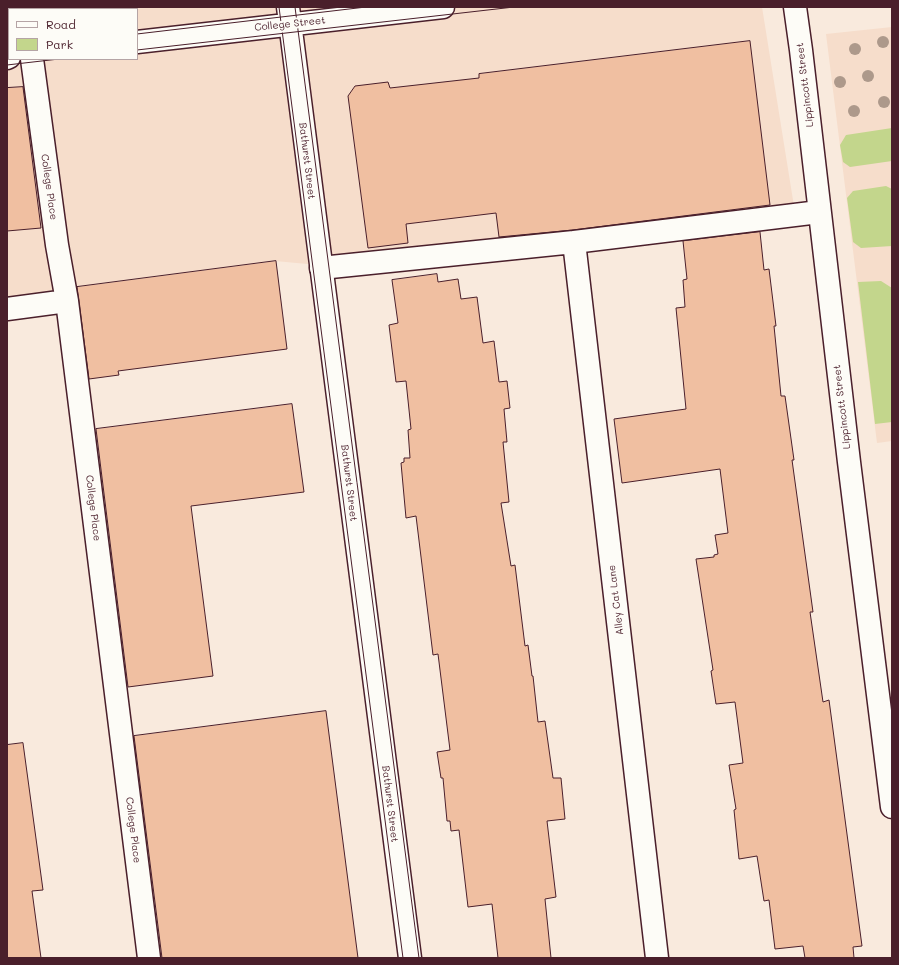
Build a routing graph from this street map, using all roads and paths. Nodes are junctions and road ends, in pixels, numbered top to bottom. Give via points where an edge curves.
1 (443, 7) edge
2 (795, 7) edge
3 (289, 16) edge
4 (138, 42) edge
5 (32, 60) edge
6 (819, 212) junction
7 (574, 242) junction
8 (321, 268) junction
9 (67, 301) junction
10 (7, 309) edge
11 (884, 683) edge
12 (892, 807) edge
13 (149, 958) edge
14 (410, 958) edge
15 (657, 958) edge

1 - 3 main road, College Street
2 - 6 main road, Lippincott Street
3 - 4 main road, College Street
3 - 8 main road, Bathurst Street
5 - 9 main road, College Place
6 - 7 main road
6 - 11 main road, Lippincott Street via 849,462
7 - 8 main road
7 - 15 main road, Alley Cat Lane
8 - 14 main road, Bathurst Street
9 - 10 main road
9 - 13 main road, College Place
11 - 12 main road, Lippincott Street

